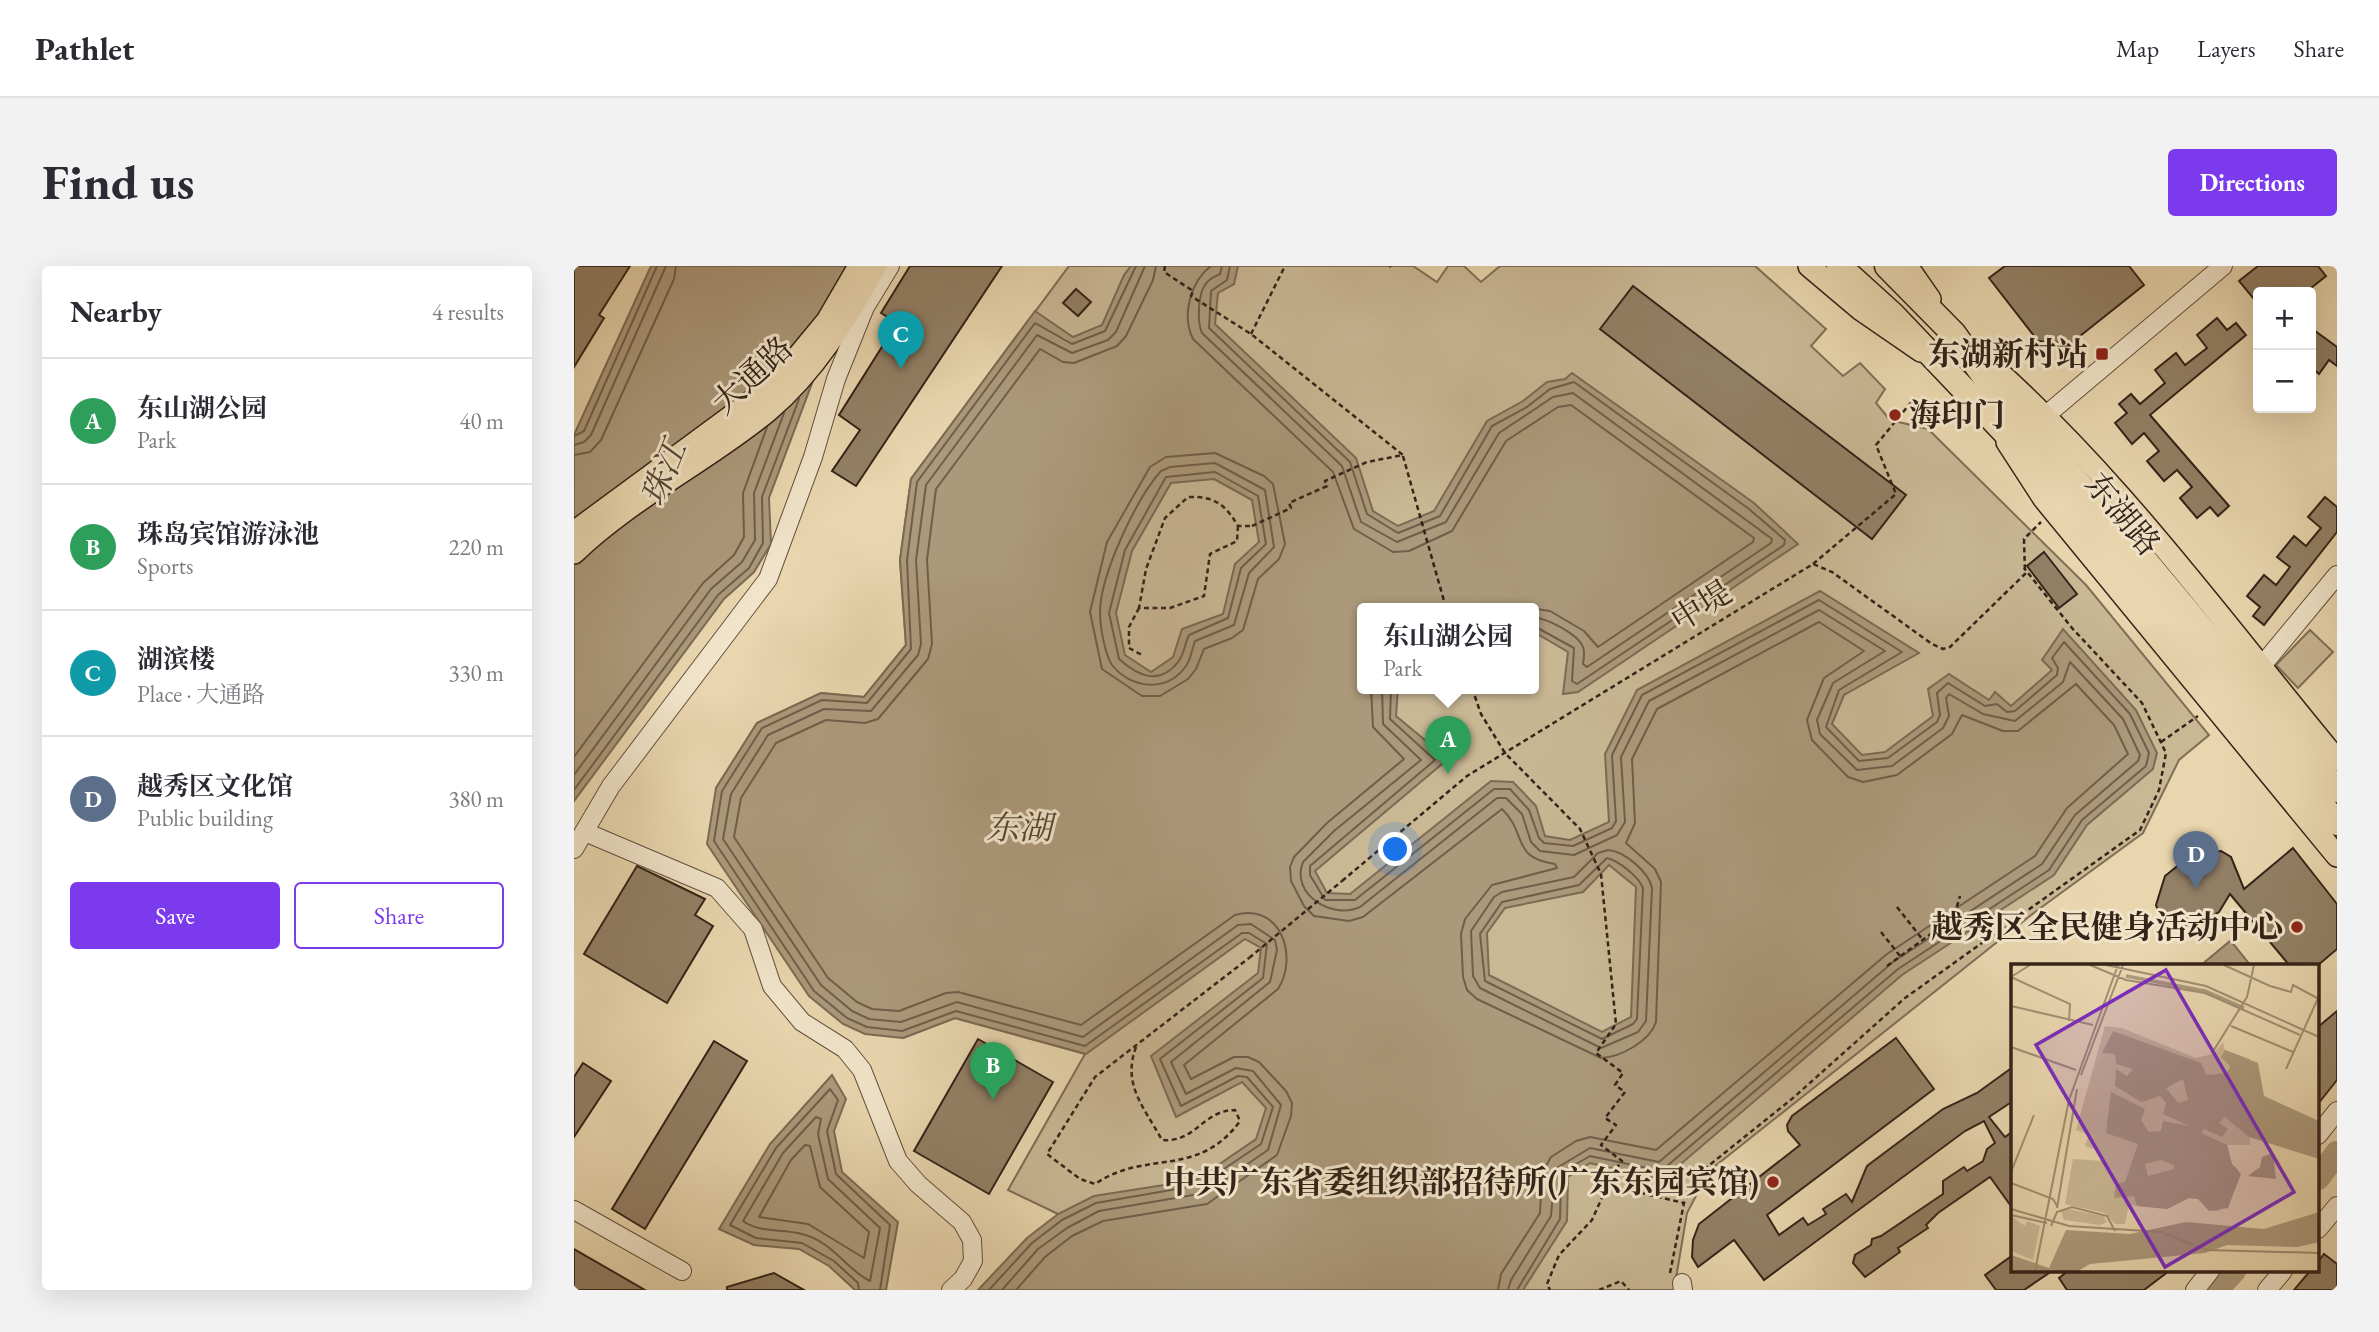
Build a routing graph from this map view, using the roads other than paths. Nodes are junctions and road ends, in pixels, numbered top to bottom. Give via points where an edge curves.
1 (859, 266) edge
2 (876, 266) edge
3 (890, 266) edge
4 (1809, 266) edge
5 (1839, 266) edge
6 (1887, 266) edge
7 (1907, 266) edge
8 (2223, 266) edge
9 (1954, 334) junction
10 (1935, 359) junction
11 (2045, 416) junction
12 (1999, 428) junction
13 (574, 532) edge
14 (574, 553) edge
15 (2337, 575) edge
16 (2176, 613) junction
17 (2260, 668) junction
18 (2337, 760) edge
19 (2337, 789) edge
20 (2337, 823) edge
21 (585, 832) junction
22 (574, 849) edge
23 (2337, 856) edge
24 (2337, 1111) edge
25 (2319, 1134) edge
26 (2337, 1206) edge
27 (574, 1210) edge
28 (2319, 1228) edge
29 (682, 1271) dead end
30 (2209, 1272) edge
31 (2282, 1272) edge
32 (951, 1290) edge
33 (2194, 1290) edge
34 (2267, 1290) edge

1 - 13 main road, 大通路 via 827,321 775,384
2 - 14 main road, 大通路 via 825,349 769,410
3 - 21 street via 866,307 836,379 768,579 611,786
4 - 10 main road via 1893,335
5 - 10 highway, 东湖路
6 - 9 highway, 东湖路
7 - 9 main road
8 - 11 street
9 - 11 main road
9 - 16 highway, 东湖路
10 - 12 highway, 东湖路
11 - 17 main road via 2160,544
12 - 16 highway, 东湖路
12 - 23 main road via 2044,499
15 - 17 street
16 - 19 highway, 东湖路
16 - 20 highway, 东湖路
17 - 18 main road
21 - 22 street
21 - 32 street via 718,888 753,929 772,986 802,1021 845,1049 862,1070 898,1161 962,1222 972,1240 973,1261
24 - 25 street
26 - 28 street
27 - 29 street
30 - 33 street
31 - 34 street

